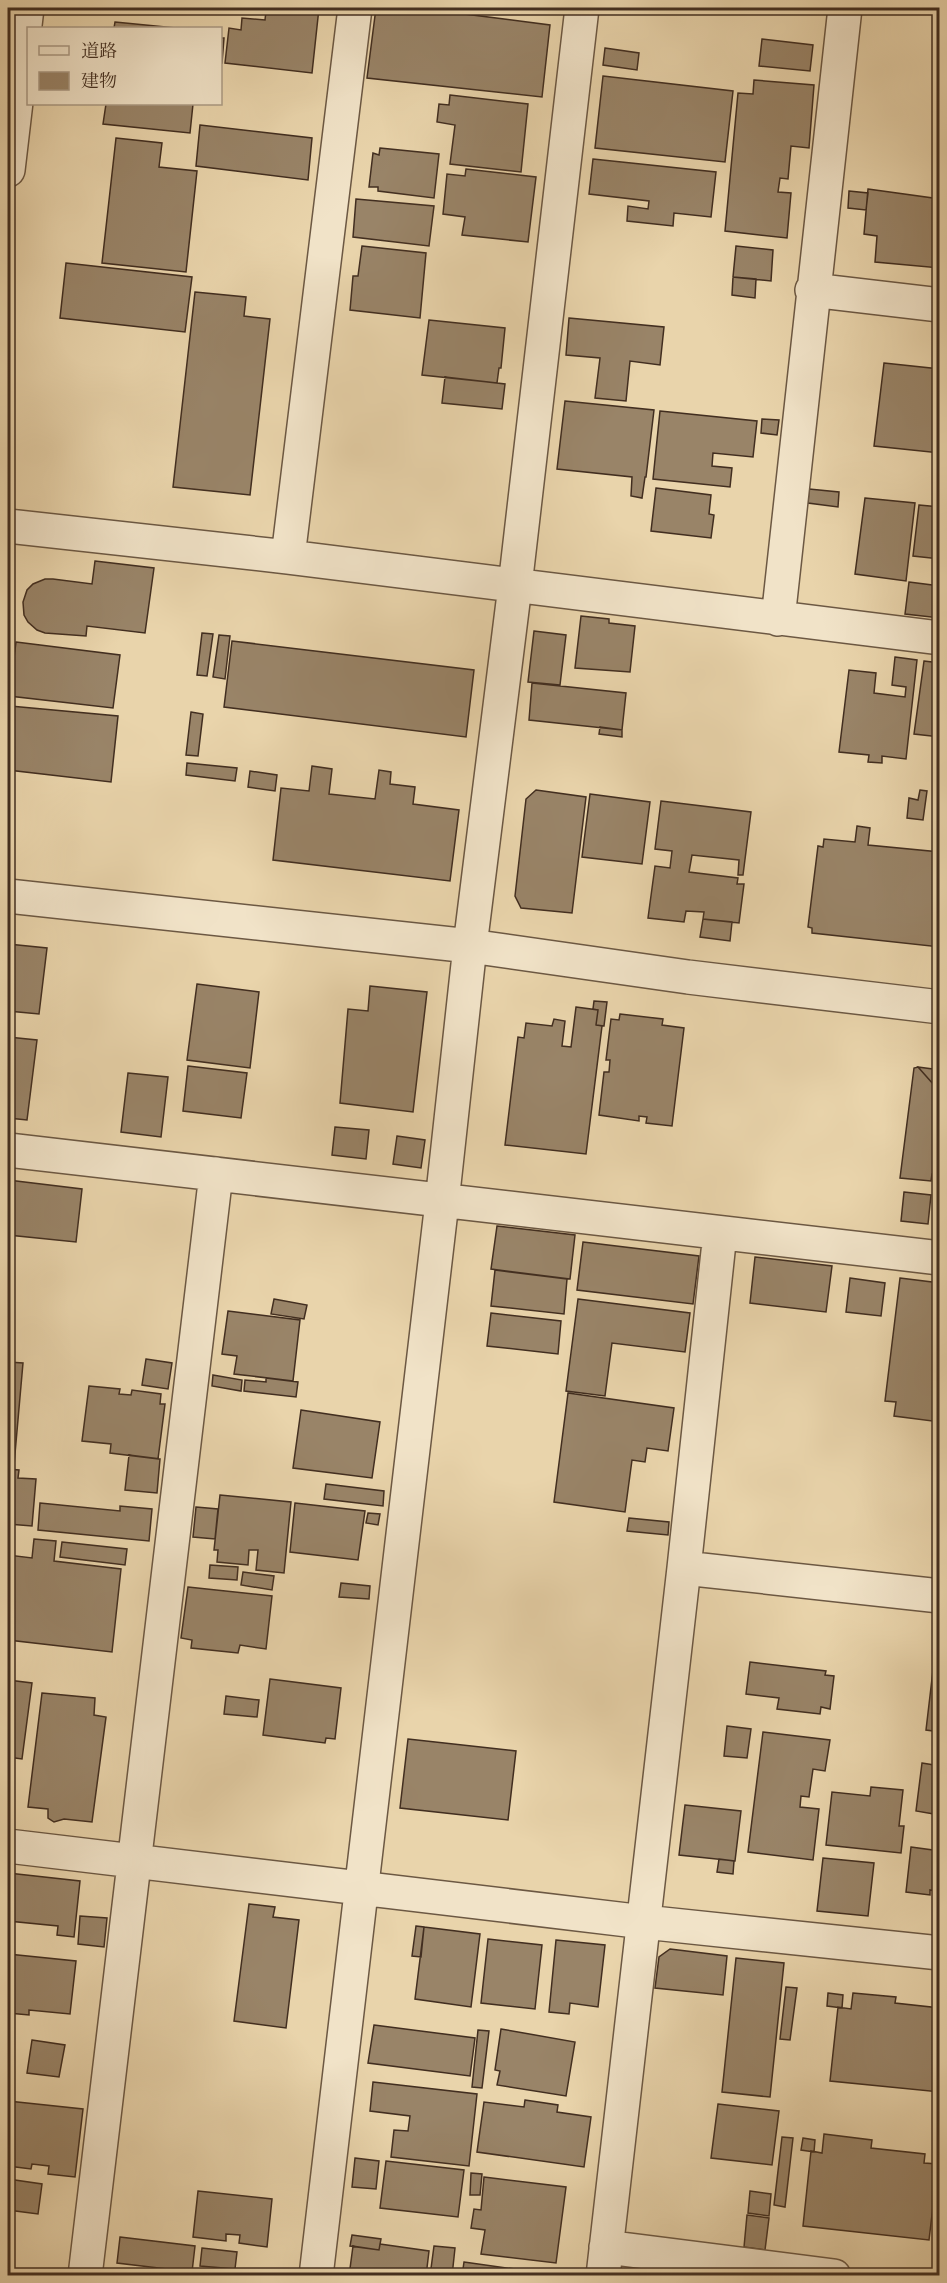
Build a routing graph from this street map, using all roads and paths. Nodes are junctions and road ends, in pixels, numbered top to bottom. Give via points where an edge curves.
1 (27, 8) edge
2 (355, 8) edge
3 (582, 8) edge
4 (845, 8) edge
5 (8, 170) edge
6 (812, 290) junction
7 (939, 305) edge
8 (8, 526) edge
9 (288, 557) junction
10 (515, 586) junction
11 (778, 619) junction
12 (939, 638) edge
13 (8, 896) edge
14 (470, 946) junction
15 (939, 1007) edge
16 (8, 1150) edge
17 (216, 1174) junction
18 (442, 1202) junction
19 (720, 1233) junction
20 (939, 1258) edge
21 (684, 1568) junction
22 (939, 1596) edge
23 (8, 1846) edge
24 (135, 1860) junction
25 (361, 1889) junction
26 (644, 1922) junction
27 (939, 1953) edge
28 (605, 2261) edge
29 (798, 2273) edge
30 (85, 2276) edge
31 (316, 2276) edge
32 (834, 2276) edge

1 - 5 street
2 - 9 street
3 - 10 street
4 - 6 street
6 - 7 street
6 - 11 street
8 - 9 street
9 - 10 street
10 - 11 street
10 - 14 street
11 - 12 street
13 - 14 street
14 - 15 street
14 - 18 street
16 - 17 street
17 - 18 street
17 - 24 street
18 - 19 street
18 - 25 street
19 - 20 street
19 - 21 street
21 - 22 street
21 - 26 street
23 - 24 street
24 - 25 street
24 - 30 street
25 - 26 street
25 - 31 street
26 - 27 street
26 - 28 street
28 - 29 street
29 - 32 street

